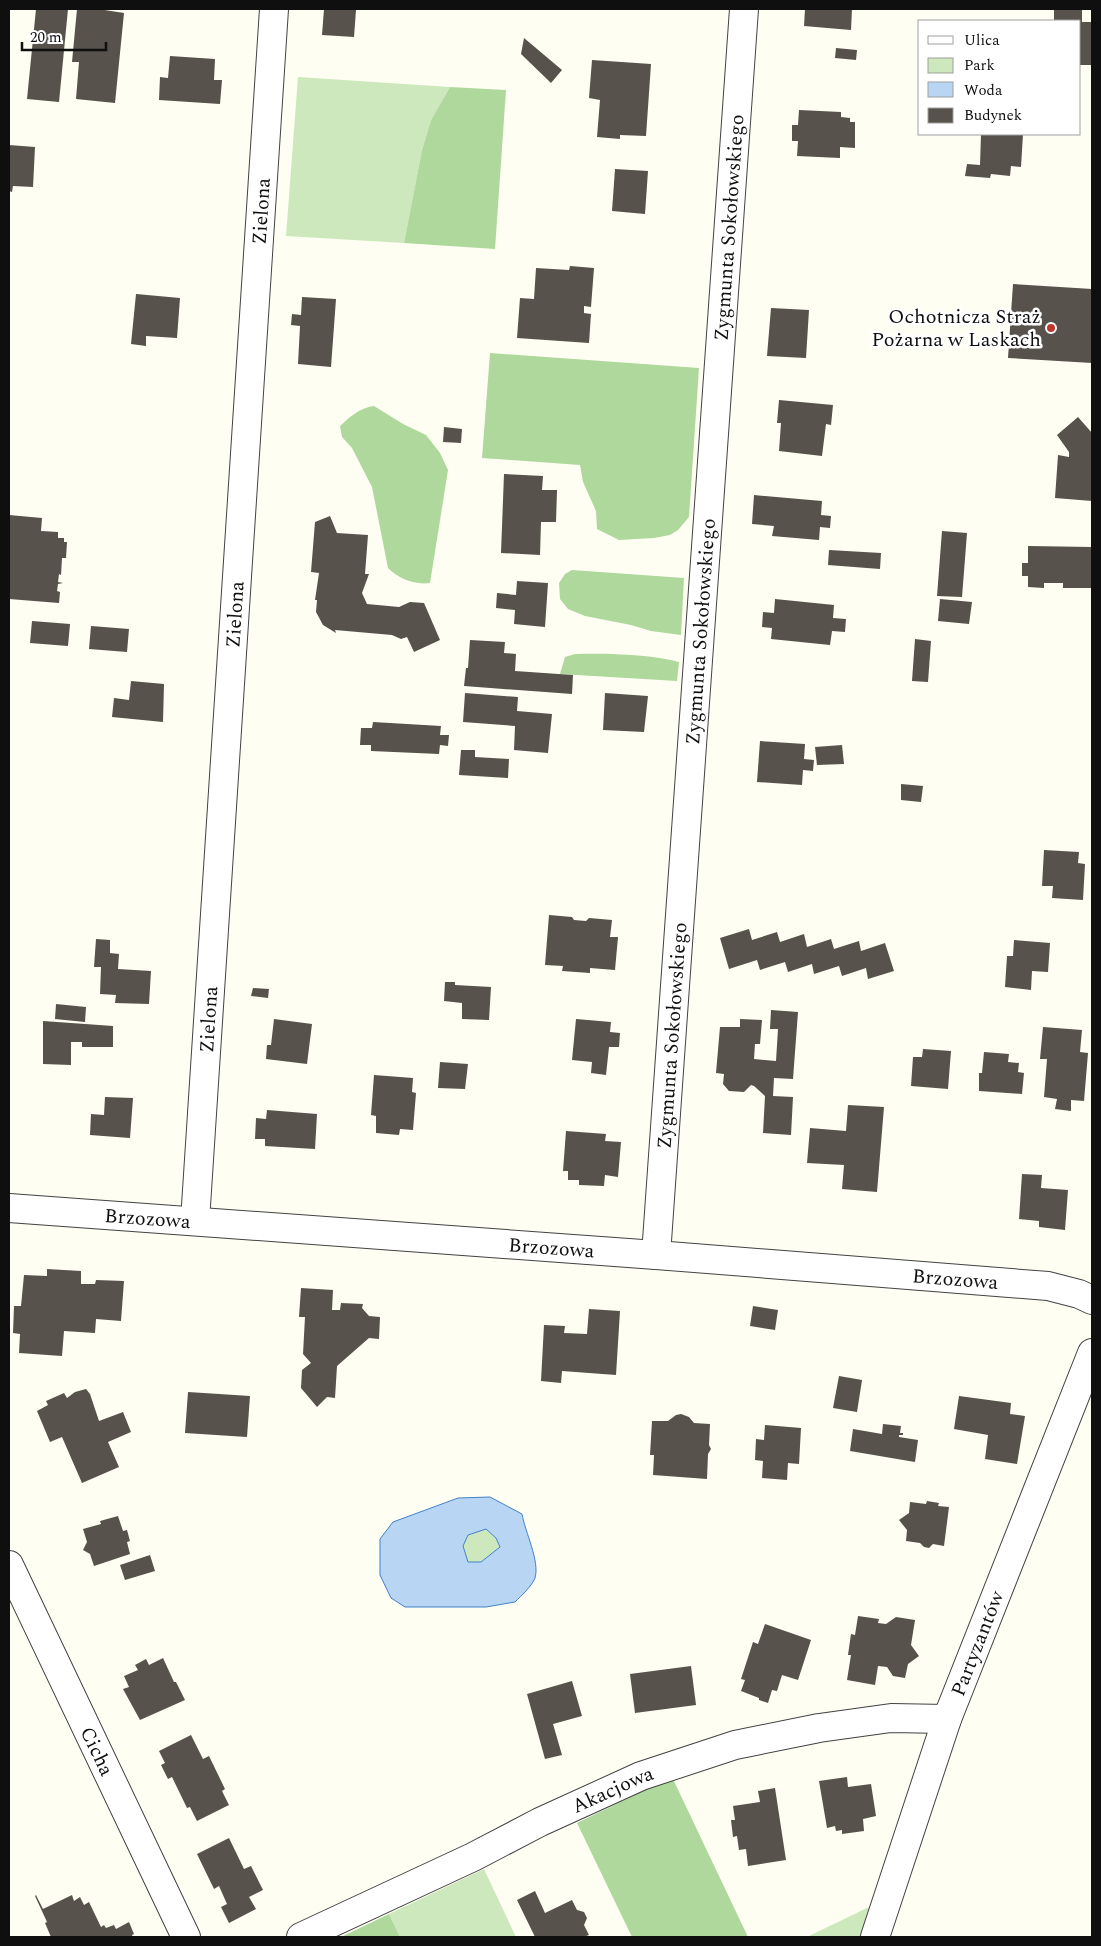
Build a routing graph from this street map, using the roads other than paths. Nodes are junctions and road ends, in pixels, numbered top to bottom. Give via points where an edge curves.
1 (274, 9) edge
2 (744, 9) edge
3 (9, 1208) edge
4 (195, 1221) junction
5 (656, 1254) junction
6 (1092, 1300) edge
7 (1092, 1353) edge
8 (9, 1565) edge
9 (947, 1720) junction
10 (186, 1937) edge
11 (301, 1937) edge
12 (875, 1937) edge

1 - 4 street, Zielona
2 - 5 street, Zygmunta Sokołowskiego
3 - 4 street, Brzozowa
4 - 5 street, Brzozowa
5 - 6 street, Brzozowa via 1048,1286
7 - 9 street, Partyzantów
8 - 10 street, Cicha
9 - 11 street, Akacjowa via 891,1718 819,1728 735,1745 641,1776
9 - 12 street, Partyzantów

